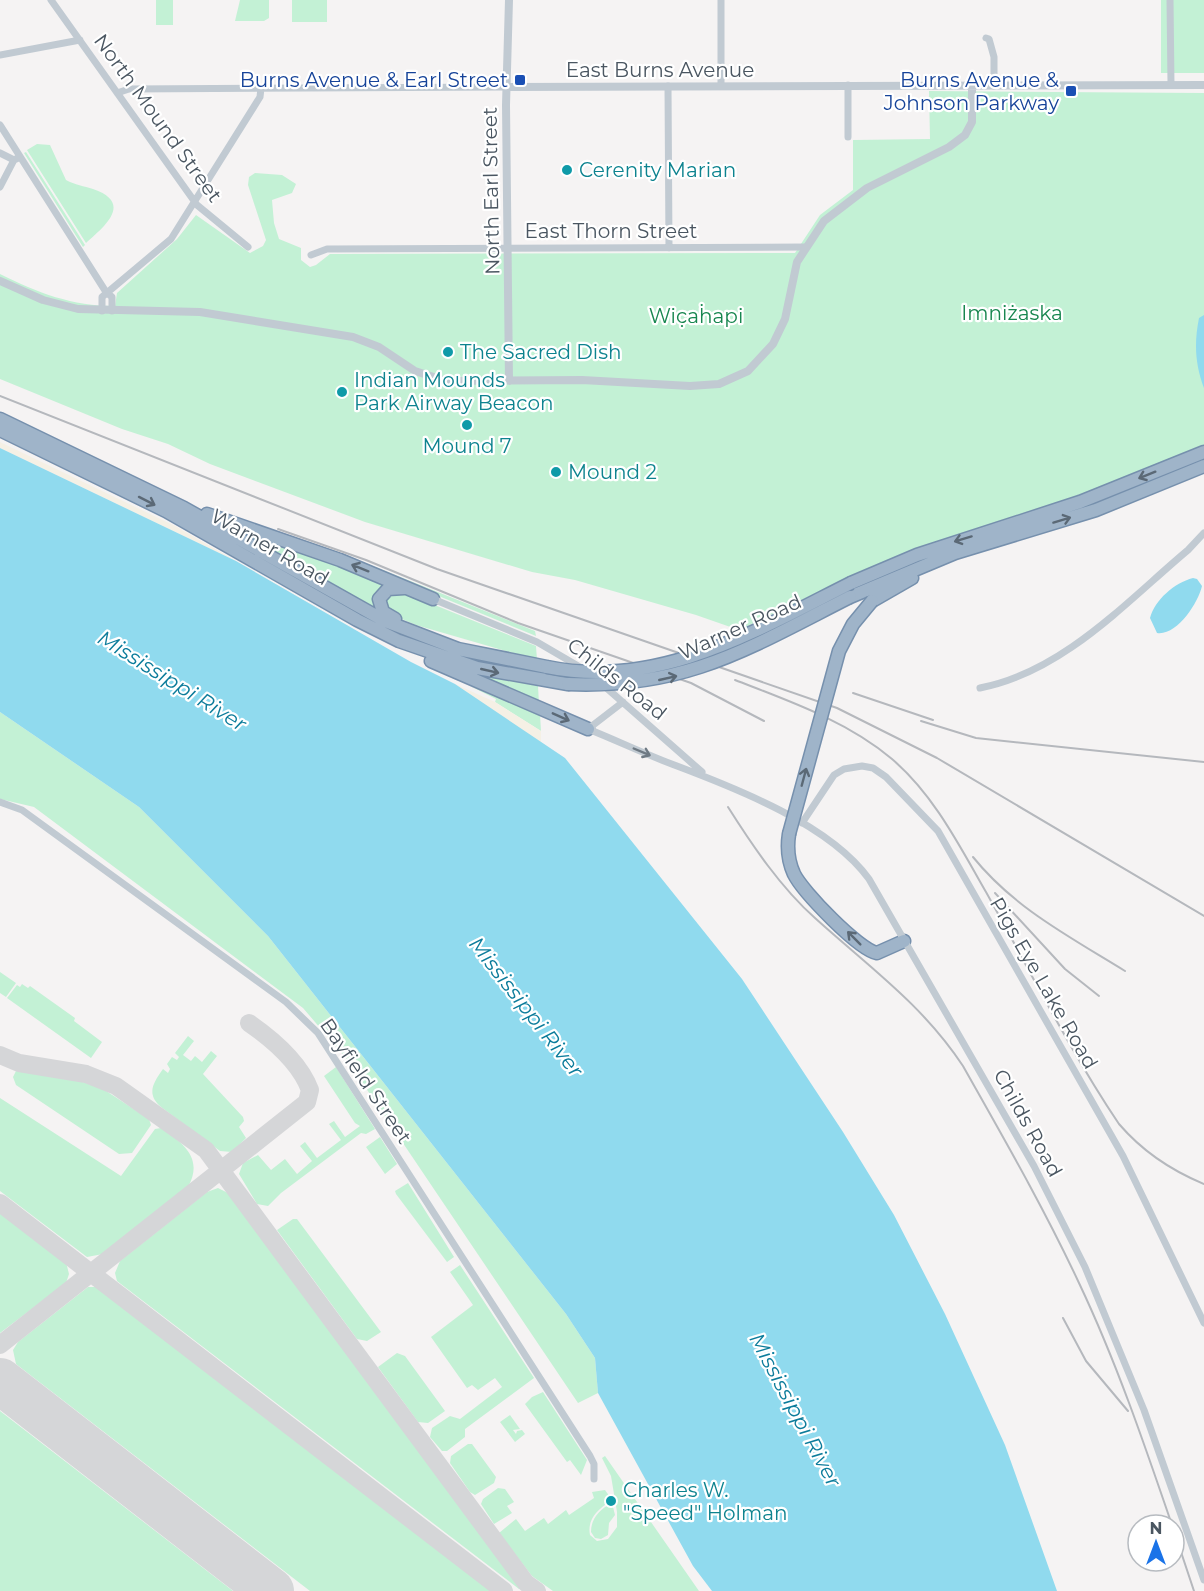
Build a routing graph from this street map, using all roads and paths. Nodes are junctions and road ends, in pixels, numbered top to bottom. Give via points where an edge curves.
1 (51, 0) edge
2 (509, 0) edge
3 (721, 0) edge
4 (1170, 0) edge
5 (986, 38) dead end
6 (80, 40) junction
7 (0, 54) edge
8 (1171, 84) junction
9 (848, 85) junction
10 (1204, 85) edge
11 (668, 86) junction
12 (721, 86) junction
13 (972, 86) junction
14 (994, 86) junction
15 (508, 87) junction
16 (261, 88) junction
17 (117, 93) junction
18 (0, 125) edge
19 (848, 137) dead end
20 (0, 153) edge
21 (17, 158) junction
22 (0, 187) edge
23 (195, 202) junction
24 (248, 247) dead end
25 (805, 247) junction
26 (508, 248) junction
27 (669, 248) junction
28 (311, 255) dead end
29 (0, 281) edge
30 (107, 294) junction
31 (107, 311) junction
32 (509, 381) junction
33 (0, 418) edge
34 (0, 430) edge
35 (1203, 455) edge
36 (1204, 466) edge
37 (156, 493) junction
38 (1204, 533) edge
39 (955, 553) junction
40 (433, 599) junction
41 (357, 620) junction
42 (444, 644) junction
43 (981, 688) dead end
44 (623, 702) junction
45 (588, 729) junction
46 (704, 774) junction
47 (0, 802) edge
48 (802, 823) junction
49 (904, 941) junction
50 (1204, 1323) edge
51 (594, 1479) dead end
52 (1204, 1580) edge

1 - 6 street, North Mound Street
2 - 15 street, North Earl Street
3 - 12 street
4 - 8 street
5 - 14 street via 993,49
6 - 7 street
6 - 17 street, North Mound Street
8 - 10 street, East Burns Avenue
8 - 14 street, East Burns Avenue
9 - 12 street, East Burns Avenue
9 - 13 street, East Burns Avenue
9 - 19 street
11 - 12 street, East Burns Avenue
11 - 15 street, East Burns Avenue
11 - 27 street
13 - 14 street, East Burns Avenue
13 - 25 street via 972,122 965,135 850,199 824,221
15 - 16 street, East Burns Avenue
15 - 26 street, North Earl Street
16 - 17 street, East Burns Avenue via 129,89
16 - 23 street via 260,97
17 - 23 street, North Mound Street
18 - 21 street
20 - 21 street
21 - 22 street
21 - 30 street
23 - 24 street, North Mound Street
23 - 30 street via 167,243
25 - 27 street, East Thorn Street
25 - 32 street via 776,339 759,361 735,378 719,384 690,386 582,380
26 - 27 street, East Thorn Street
26 - 28 street, East Thorn Street via 326,249
26 - 32 street, North Earl Street
29 - 31 street via 50,303
30 - 31 street via 102,297
31 - 32 street via 200,312 353,337 379,347 411,370 432,378
33 - 37 highway, Warner Road
34 -> 41 highway, Warner Road via 173,514
35 -> 42 highway, Warner Road, bridge via 1080,502 928,551 851,583 736,640 652,668 615,672 547,668
39 -> 36 highway, Warner Road via 1096,510
40 -> 37 highway via 340,560
37 - 42 highway, Warner Road via 357,608
38 - 43 street via 1062,654 1031,673
41 -> 39 highway, Warner Road, bridge via 461,664 524,679 629,684 696,670 740,653 850,597
49 -> 39 highway, bridge via 877,953 861,945 795,875 788,854 789,834 839,651 853,624 872,602
40 - 42 highway via 396,587 384,591 379,602 386,615
40 - 44 street, Childs Road via 545,646 585,670
41 -> 45 highway via 435,663
44 - 45 street
44 - 46 street, Childs Road
45 -> 46 street, Childs Road
46 - 48 street, Childs Road
47 - 51 street, Bayfield Street via 22,810 161,909 286,1002 318,1034 590,1456
48 - 49 street, Childs Road via 827,838 862,869
48 - 50 street, Pigs Eye Lake Road via 834,775 862,766 886,777 938,831 1123,1156
49 - 52 street, Childs Road via 1034,1166 1085,1267 1140,1400

